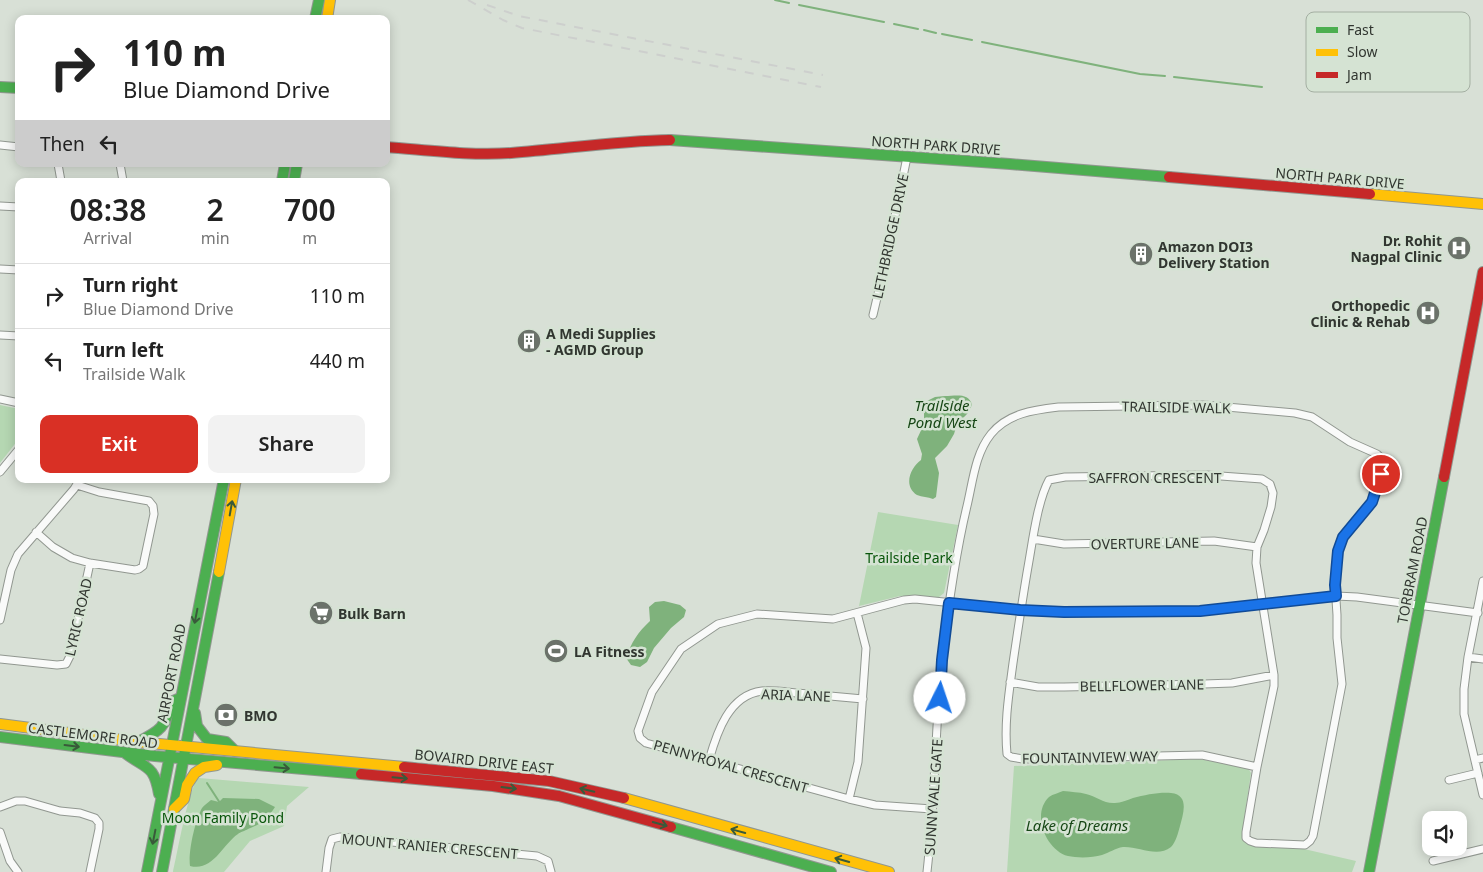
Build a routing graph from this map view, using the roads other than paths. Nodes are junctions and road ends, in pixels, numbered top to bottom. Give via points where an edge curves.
1 (319, 0) edge
2 (330, 0) edge
3 (316, 15) edge
4 (328, 15) edge
5 (0, 86) edge
6 (15, 88) edge
7 (0, 145) edge
8 (15, 147) edge
9 (390, 147) edge
10 (907, 157) junction
11 (1483, 204) edge
12 (0, 206) edge
13 (15, 207) edge
14 (0, 269) edge
15 (15, 270) edge
16 (1483, 272) edge
17 (873, 314) dead end
18 (0, 335) edge
19 (15, 336) edge
20 (0, 398) edge
21 (15, 402) edge
22 (15, 454) edge
23 (0, 472) edge
24 (77, 483) edge
25 (80, 483) edge
26 (223, 483) edge
27 (235, 483) edge
28 (36, 532) junction
29 (1033, 539) junction
30 (1257, 546) junction
31 (90, 563) junction
32 (1483, 582) edge
33 (1336, 596) junction
34 (949, 603) junction
35 (1262, 604) junction
36 (1420, 606) junction
37 (1020, 610) junction
38 (857, 612) junction
39 (1478, 613) junction
40 (0, 620) edge
41 (1468, 657) junction
42 (0, 659) edge
43 (1483, 659) edge
44 (1274, 675) junction
45 (1010, 682) junction
46 (180, 698) junction
47 (863, 699) junction
48 (194, 703) junction
49 (0, 724) edge
50 (0, 738) edge
51 (138, 742) junction
52 (171, 745) junction
53 (186, 747) junction
54 (234, 751) junction
55 (125, 753) junction
56 (169, 757) junction
57 (184, 758) junction
58 (1483, 758) edge
59 (709, 760) junction
60 (1475, 760) junction
61 (234, 763) junction
62 (1257, 767) junction
63 (1478, 773) junction
64 (1449, 780) dead end
65 (1483, 795) edge
66 (626, 799) junction
67 (849, 799) junction
68 (160, 802) junction
69 (0, 807) edge
70 (174, 809) junction
71 (932, 810) junction
72 (615, 811) junction
73 (0, 832) edge
74 (1483, 849) edge
75 (1433, 861) dead end
76 (18, 872) edge
77 (90, 872) edge
78 (147, 872) edge
79 (162, 872) edge
80 (326, 872) edge
81 (551, 872) edge
82 (831, 872) edge
83 (889, 872) edge
84 (927, 872) edge
85 (1369, 872) edge

1 - 3 main road
2 - 4 main road
5 - 6 main road
7 - 8 street
9 - 10 main road, NORTH PARK DRIVE via 510,153 674,140
10 - 11 main road, NORTH PARK DRIVE
10 - 17 street, LETHBRIDGE DRIVE
12 - 13 street
14 - 15 street
16 - 36 main road, TORBRAM ROAD
18 - 19 street
20 - 21 street
22 - 23 street
24 - 28 street
25 - 31 street via 99,492 149,501 155,509 145,563 141,568 135,570
26 -> 46 main road, AIRPORT ROAD
48 -> 27 main road, AIRPORT ROAD
28 - 31 street via 65,554
28 - 40 street via 14,561
29 - 30 street, OVERTURE LANE via 1064,544 1214,541
29 - 30 street, SAFFRON CRESCENT via 1049,480 1207,475 1262,479 1270,484 1273,493 1271,507
29 - 37 street, SAFFRON CRESCENT
30 - 35 street, SAFFRON CRESCENT
31 - 42 street, LYRIC ROAD via 66,664
32 - 39 street
33 - 34 street, TRAILSIDE WALK via 1338,551 1343,537 1372,502 1381,474 1381,458 1312,417 1295,413 1204,405 1144,406 1036,410 1017,414 992,433 980,450
33 - 35 street, PENNYROYAL CRESCENT
33 - 36 street, PENNYROYAL CRESCENT
33 - 62 street, SAFFRON CRESCENT via 1342,684 1313,836 1305,845 1256,843 1246,838
34 - 37 street, PENNYROYAL CRESCENT
34 - 38 street, PENNYROYAL CRESCENT via 904,600
34 - 71 street, SUNNYVALE GATE
35 - 37 street, PENNYROYAL CRESCENT via 1200,611
35 - 44 street, SAFFRON CRESCENT
36 - 39 street, PENNYROYAL CRESCENT
36 - 85 main road, TORBRAM ROAD
37 - 45 street, FOUNTAINVIEW WAY
38 - 47 street via 866,648
38 - 59 street, PENNYROYAL CRESCENT via 833,618 757,614 739,617 718,624 680,649 652,692 638,731 646,743
39 - 41 street
41 - 43 street
41 - 60 street via 1464,714
44 - 45 street, BELLFLOWER LANE via 1232,683 1038,687
44 - 62 street, SAFFRON CRESCENT
45 - 62 street, FOUNTAINVIEW WAY via 1006,744 1007,754 1011,757 1202,755
46 - 51 main road via 171,702 164,727
46 - 52 main road, AIRPORT ROAD
47 - 59 street, ARIA LANE via 777,691 762,691 748,696 736,703 722,724
47 - 67 street via 858,762
48 - 53 main road, AIRPORT ROAD
48 - 54 main road via 197,726 202,734 207,739 226,742
49 - 51 main road, CASTLEMORE ROAD
50 -> 55 main road, CASTLEMORE ROAD
51 - 52 main road, CASTLEMORE ROAD
52 - 53 main road, CASTLEMORE ROAD
52 - 56 main road, AIRPORT ROAD
53 - 54 main road, BOVAIRD DRIVE EAST
53 - 57 main road, AIRPORT ROAD
66 -> 54 main road, BOVAIRD DRIVE EAST via 534,778
55 - 56 main road, CASTLEMORE ROAD
55 - 68 main road via 154,771
56 - 57 main road, CASTLEMORE ROAD
56 - 68 main road, AIRPORT ROAD
57 - 61 main road, BOVAIRD DRIVE EAST
57 - 70 main road, AIRPORT ROAD
58 - 60 street
59 - 67 street, PENNYROYAL CRESCENT
60 - 63 street
61 - 70 main road via 199,769 190,778 184,799
61 -> 72 main road, BOVAIRD DRIVE EAST via 514,789 559,796
63 - 64 street
63 - 65 street
66 - 72 main road
83 -> 66 main road, BOVAIRD DRIVE EAST
67 - 71 street, PENNYROYAL CRESCENT via 875,805
68 -> 78 main road, AIRPORT ROAD
69 - 77 street via 26,801 95,818 99,829
70 - 79 main road, AIRPORT ROAD
71 - 84 street, SUNNYVALE GATE
72 -> 82 main road, BOVAIRD DRIVE EAST
73 - 76 street via 10,861
74 - 75 street
80 - 81 street, MOUNT RANIER CRESCENT via 332,839 340,836 537,856 548,861

